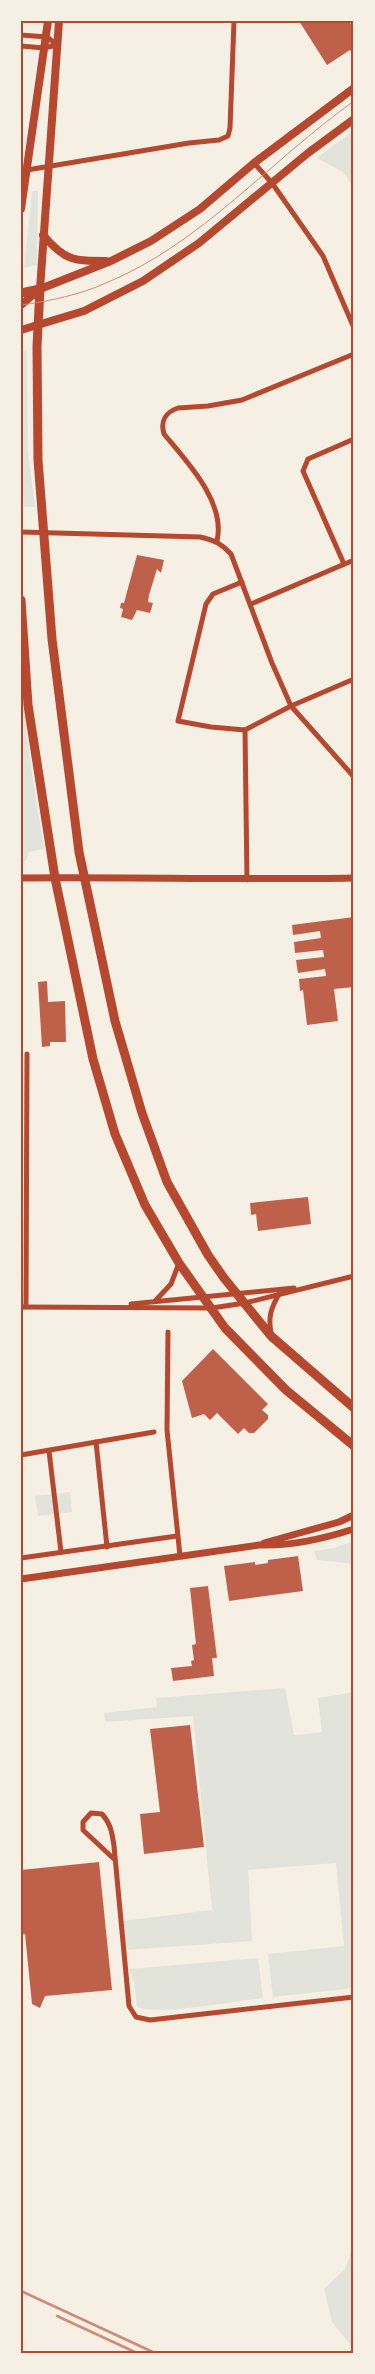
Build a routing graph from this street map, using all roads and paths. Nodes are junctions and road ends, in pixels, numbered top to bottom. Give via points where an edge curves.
1 (48, 21) edge
2 (59, 21) edge
3 (234, 21) edge
4 (21, 35) edge
5 (47, 37) junction
6 (57, 45) junction
7 (21, 46) edge
8 (44, 48) junction
9 (354, 88) edge
10 (354, 119) edge
11 (254, 163) junction
12 (48, 168) junction
13 (24, 171) edge
14 (272, 183) junction
15 (21, 209) edge
16 (43, 235) junction
17 (111, 261) junction
18 (40, 289) junction
19 (21, 293) edge
20 (21, 305) edge
21 (38, 326) junction
22 (354, 328) edge
23 (21, 330) edge
24 (354, 354) edge
25 (354, 439) edge
26 (21, 532) edge
27 (44, 534) junction
28 (217, 541) junction
29 (354, 560) edge
30 (344, 564) junction
31 (242, 582) junction
32 (21, 600) edge
33 (251, 604) junction
34 (354, 679) edge
35 (291, 706) junction
36 (245, 730) junction
37 (354, 777) edge
38 (83, 876) junction
39 (21, 878) edge
40 (55, 878) junction
41 (354, 878) edge
42 (247, 880) junction
43 (27, 1054) dead end
44 (24, 1173) edge
45 (179, 1263) junction
46 (354, 1276) edge
47 (309, 1287) junction
48 (237, 1294) junction
49 (279, 1294) junction
50 (204, 1298) junction
51 (156, 1300) junction
52 (245, 1303) junction
53 (118, 1306) junction
54 (24, 1307) edge
55 (212, 1308) junction
56 (168, 1332) dead end
57 (271, 1336) junction
58 (354, 1408) edge
59 (154, 1432) dead end
60 (96, 1442) junction
61 (354, 1446) edge
62 (49, 1451) junction
63 (21, 1455) edge
64 (354, 1515) edge
65 (354, 1530) edge
66 (177, 1536) junction
67 (259, 1545) junction
68 (107, 1547) junction
69 (61, 1552) junction
70 (180, 1556) junction
71 (21, 1558) edge
72 (21, 1579) edge
73 (114, 1859) junction
74 (354, 1997) edge

1 - 5 main road
2 - 6 main road
3 - 12 street via 228,136
4 - 5 street
5 - 6 street
5 - 8 main road
6 - 8 street
6 - 12 main road
7 - 8 street
8 - 13 main road
9 - 11 main road
10 - 14 main road
11 - 14 street
11 - 17 main road via 200,209 152,241
12 - 13 street
12 - 16 main road
13 - 15 main road
14 - 21 main road via 199,243 143,281 84,311
14 - 22 street via 323,256
16 - 17 main road via 70,259
16 - 18 main road
17 - 18 main road
18 - 19 main road
18 - 20 main road
18 - 21 main road
21 - 23 main road
21 - 27 main road via 38,460
24 - 28 street via 267,391 230,402 178,408 170,411 164,419 161,426 164,434 202,485 216,513 220,528
25 - 30 street via 308,459 304,464 304,471
26 - 27 street
27 - 28 street via 200,537
27 - 38 main road via 58,692
28 - 31 street via 231,554
29 - 30 street
30 - 33 street
31 - 33 street
31 - 36 street via 213,594 206,604 178,721
32 - 40 main road via 28,705
33 - 35 street
34 - 35 street
35 - 36 street
35 - 37 street
36 - 42 street
38 - 40 street
38 - 42 street
38 - 48 main road via 115,1021 142,1113 167,1182 208,1255
39 - 40 street
40 - 45 main road via 93,1059 115,1134 145,1205
41 - 42 street
43 - 44 street
44 - 54 street
45 - 50 main road
45 - 51 street via 172,1284
46 - 47 street
47 - 48 street
47 - 49 street
48 - 50 street
48 - 52 main road
49 - 52 street
49 - 57 street via 269,1320
50 - 51 street
50 - 55 main road
51 - 53 street
52 - 55 street
52 - 57 main road
53 - 54 street
53 - 55 street
55 - 61 main road via 225,1328 257,1362
56 - 66 street via 167,1428
57 - 58 main road
59 - 60 street
60 - 62 street
60 - 68 street
62 - 63 street
62 - 69 street
64 - 67 street
65 - 67 street via 282,1546
66 - 68 street
66 - 70 street
67 - 70 street
68 - 69 street
69 - 71 street
70 - 72 street
73 - 73 street via 109,1821 102,1814 90,1813 83,1822 83,1830
73 - 74 street via 129,2006 136,2017 150,2020

